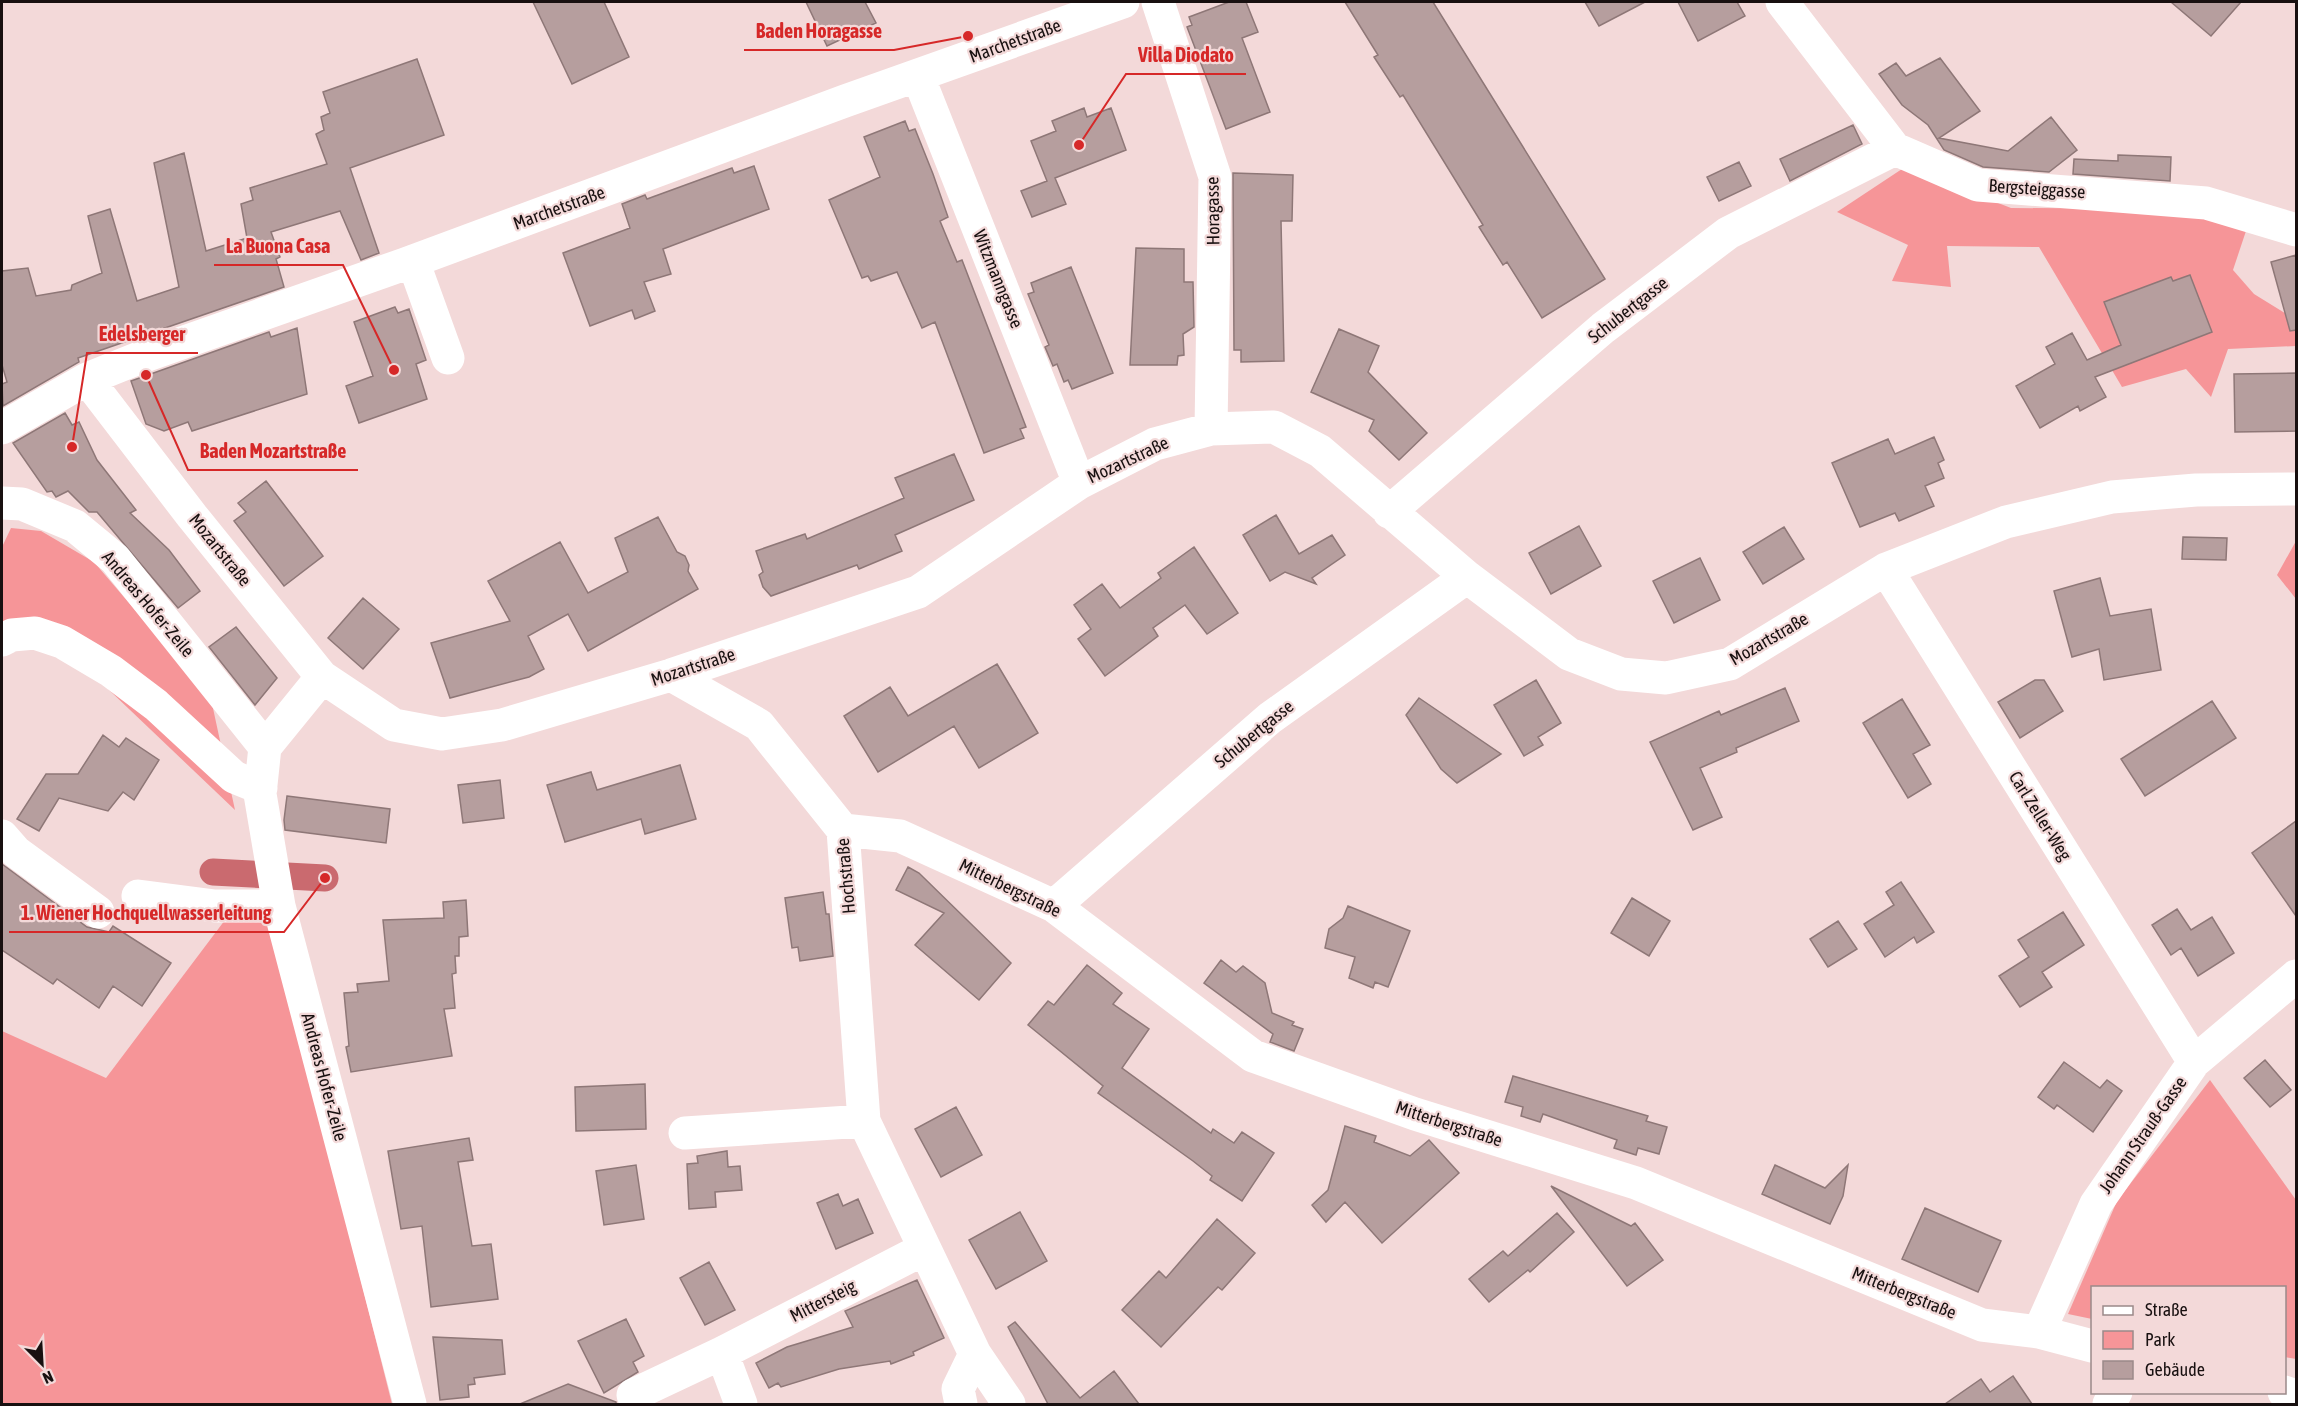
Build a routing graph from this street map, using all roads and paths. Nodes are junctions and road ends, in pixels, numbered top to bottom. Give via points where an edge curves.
1 (1123, 2) edge
2 (1158, 2) edge
3 (1782, 2) edge
4 (918, 76) junction
5 (1895, 149) junction
6 (2296, 230) edge
7 (413, 261) junction
8 (448, 358) dead end
9 (87, 379) junction
10 (2, 428) edge
11 (1211, 429) junction
12 (1079, 483) junction
13 (2296, 489) edge
14 (2, 503) edge
15 (1389, 512) junction
16 (1886, 569) junction
17 (1467, 577) junction
18 (2, 640) edge
19 (670, 675) junction
20 (322, 677) junction
21 (265, 747) junction
22 (261, 788) junction
23 (843, 831) junction
24 (2, 836) edge
25 (138, 896) dead end
26 (279, 906) junction
27 (1053, 906) junction
28 (98, 912) dead end
29 (2296, 976) edge
30 (2194, 1062) junction
31 (864, 1121) junction
32 (685, 1132) dead end
33 (924, 1249) junction
34 (2039, 1332) junction
35 (2091, 1346) edge
36 (722, 1353) junction
37 (975, 1354) junction
38 (633, 1395) dead end
39 (410, 1404) edge
40 (741, 1404) edge
41 (961, 1404) edge
42 (1009, 1404) edge

1 - 4 street, Marchetstraße
2 - 11 street, Horagasse via 1215,177
3 - 5 street, Bergsteiggasse
4 - 7 street, Marchetstraße
4 - 12 street, Witzmanngasse
5 - 6 street, Bergsteiggasse via 1978,185 2206,203
5 - 15 street, Schubertgasse via 1728,232 1603,328
7 - 8 street
7 - 9 street, Marchetstraße
9 - 10 street, Marchetstraße
9 - 20 street, Mozartstraße
11 - 12 street, Mozartstraße via 1155,444
11 - 15 street, Mozartstraße via 1274,427 1320,451
12 - 19 street, Mozartstraße via 918,592
13 - 16 street, Mozartstraße via 2112,496 2006,522
14 - 21 street, Andreas Hofer-Zeile via 22,504 75,526 115,559
15 - 17 street, Mozartstraße
16 - 17 street, Mozartstraße via 1730,664 1666,678 1621,674 1569,654
16 - 30 street, Carl Zeller-Weg
17 - 27 street, Schubertgasse via 1270,718
18 - 22 street via 35,633 62,642 111,671 156,705 234,777
19 - 20 street, Mozartstraße via 502,725 442,734 394,725
19 - 23 street, Hochstraße via 759,725
20 - 21 street
21 - 22 street, Andreas Hofer-Zeile
22 - 26 street, Andreas Hofer-Zeile
23 - 27 street, Mitterbergstraße via 900,836
23 - 31 street, Hochstraße
24 - 28 street via 16,852
25 - 26 street via 215,906
26 - 39 street, Andreas Hofer-Zeile
27 - 34 street, Mitterbergstraße via 1253,1056 1415,1114 1636,1183 1982,1325
29 - 30 street, Johann Strauß-Gasse
30 - 34 street, Johann Strauß-Gasse via 2096,1204
31 - 32 street
31 - 33 street, Hochstraße
33 - 36 street, Mittersteig
33 - 37 street, Hochstraße
34 - 35 street, Mitterbergstraße
36 - 38 street, Mittersteig
36 - 40 street
37 - 41 street via 958,1389
37 - 42 street, Hochstraße

